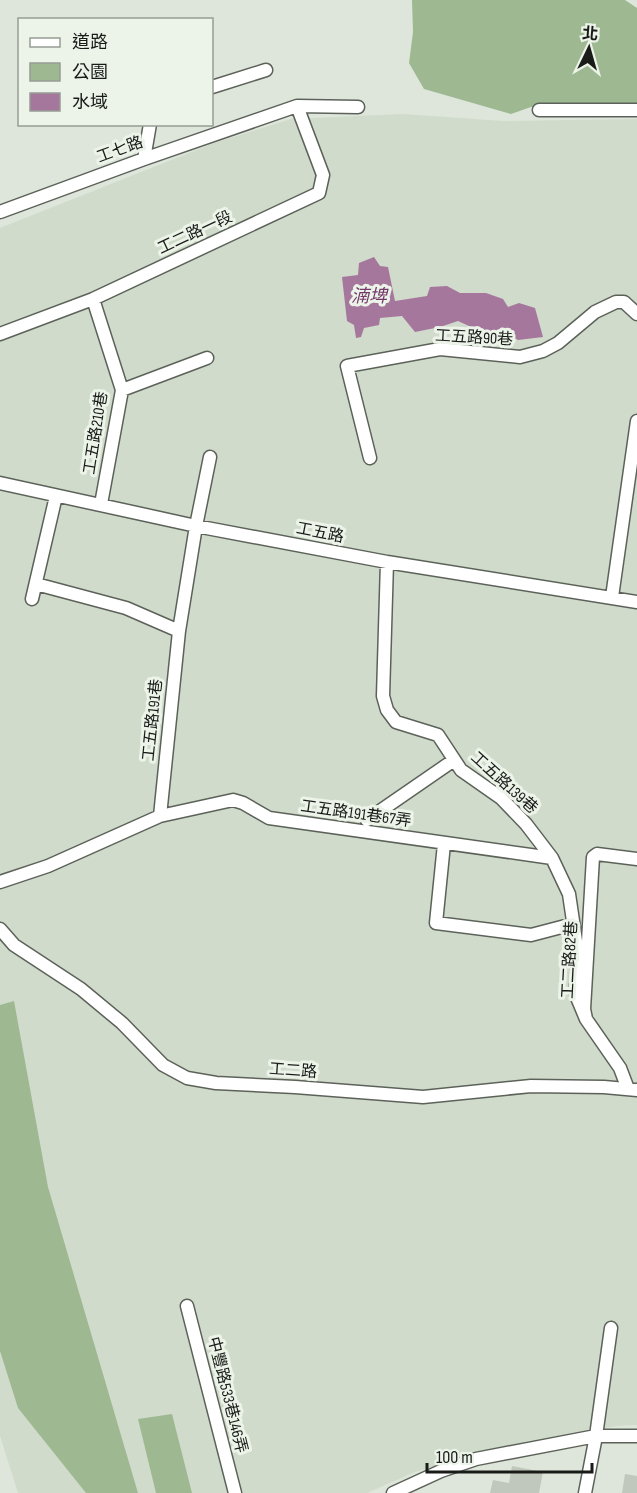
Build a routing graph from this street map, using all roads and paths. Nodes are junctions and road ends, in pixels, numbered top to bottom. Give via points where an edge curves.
1 (266, 70) dead end
2 (213, 87) edge
3 (297, 106) junction
4 (358, 107) dead end
5 (539, 110) dead end
6 (637, 110) edge
7 (150, 126) edge
8 (144, 159) junction
9 (0, 212) edge
10 (93, 299) junction
11 (637, 314) edge
12 (0, 334) edge
13 (207, 358) dead end
14 (122, 390) junction
15 (637, 421) edge
16 (210, 457) dead end
17 (370, 458) dead end
18 (0, 483) edge
19 (56, 496) junction
20 (102, 504) junction
21 (196, 526) junction
22 (387, 562) junction
23 (36, 584) junction
24 (612, 597) junction
25 (32, 599) dead end
26 (637, 602) edge
27 (179, 631) junction
28 (454, 759) junction
29 (160, 816) junction
30 (367, 820) dead end
31 (444, 844) junction
32 (552, 858) junction
33 (637, 859) edge
34 (0, 882) edge
35 (573, 924) junction
36 (0, 929) edge
37 (586, 1020) junction
38 (633, 1090) edge
39 (187, 1306) dead end
40 (611, 1328) dead end
41 (596, 1436) junction
42 (637, 1436) edge
43 (235, 1493) edge
44 (393, 1493) edge
45 (585, 1493) edge

1 - 2 street
3 - 4 street, 工七路
3 - 8 street, 工七路
3 - 10 street, 工二路一段 via 323,175 319,193
5 - 6 street
7 - 8 street
8 - 9 street, 工七路
10 - 12 street, 工二路一段
10 - 14 street, 工五路210巷
11 - 17 street, 工五路90巷 via 624,302 616,302 595,312 558,343 520,357 440,349 347,366
13 - 14 street
14 - 20 street, 工五路210巷
15 - 24 street
16 - 21 street, 工五路191巷
18 - 19 street, 工五路
19 - 20 street, 工五路
19 - 23 street
20 - 21 street, 工五路
21 - 22 street, 工五路
21 - 27 street, 工五路191巷
22 - 24 street, 工五路
22 - 28 street, 工五路139巷 via 383,696 387,710 396,722 438,735
23 - 25 street
23 - 27 street via 126,608
24 - 26 street, 工五路
27 - 29 street, 工五路191巷
28 - 30 street
28 - 32 street, 工五路139巷 via 461,770 501,798
29 - 31 street, 工五路191巷67弄 via 232,800 269,818
29 - 34 street via 48,866
31 - 32 street, 工五路191巷67弄
31 - 35 street via 436,923 531,935
32 - 35 street, 工五路139巷 via 569,894
33 - 37 street, 工二路82巷 via 597,854 593,857
35 - 37 street, 工五路139巷 via 576,995
36 - 38 street, 工二路 via 14,945 81,989 122,1023 163,1065 187,1078 423,1097 531,1086
37 - 38 street, 工二路82巷
39 - 43 street, 中豐路533巷146弄
40 - 41 street
41 - 42 street
41 - 44 street via 476,1459
41 - 45 street

